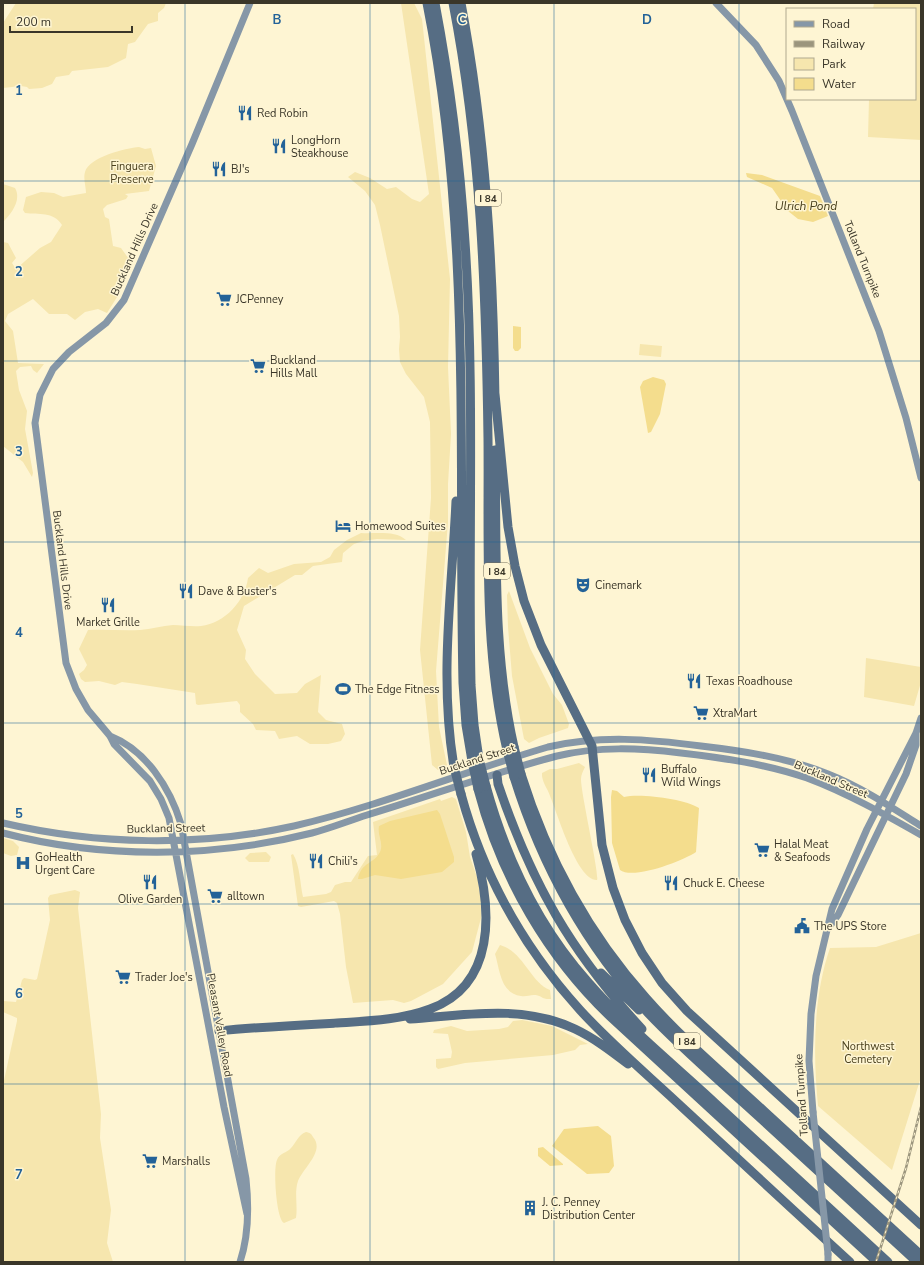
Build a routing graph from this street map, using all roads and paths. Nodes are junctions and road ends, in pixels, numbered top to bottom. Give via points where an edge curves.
1 (250, 3) edge
2 (427, 3) edge
3 (435, 3) edge
4 (453, 3) edge
5 (461, 3) edge
6 (716, 3) edge
7 (786, 97) edge
8 (788, 100) edge
9 (495, 394) junction
10 (462, 436) junction
11 (921, 478) edge
12 (921, 718) edge
13 (916, 733) junction
14 (110, 736) junction
15 (590, 740) junction
16 (511, 749) junction
17 (593, 749) junction
18 (476, 760) junction
19 (493, 765) junction
20 (497, 775) junction
21 (518, 775) junction
22 (482, 787) junction
23 (881, 801) junction
24 (890, 807) junction
25 (876, 810) junction
26 (886, 816) junction
27 (468, 818) junction
28 (3, 823) edge
29 (921, 826) edge
30 (275, 830) junction
31 (3, 833) edge
32 (56, 833) junction
33 (921, 835) edge
34 (174, 840) junction
35 (185, 840) junction
36 (277, 840) junction
37 (53, 843) junction
38 (176, 850) junction
39 (186, 850) junction
40 (829, 927) junction
41 (192, 937) junction
42 (202, 939) junction
43 (387, 1019) junction
44 (215, 1031) junction
45 (680, 1045) junction
46 (687, 1077) junction
47 (680, 1105) junction
48 (234, 1116) junction
49 (226, 1118) junction
50 (247, 1214) junction
51 (921, 1225) edge
52 (921, 1255) edge
53 (240, 1262) edge
54 (828, 1262) edge
55 (850, 1262) edge
56 (877, 1262) edge
57 (888, 1262) edge
58 (917, 1262) edge

1 - 14 main road, Buckland Hills Drive via 124,300 106,323 56,365 44,384 38,402 36,433 65,659 81,700
2 - 10 highway via 443,100 455,212 460,307
3 - 18 highway via 455,129 465,241 469,364 471,685
4 - 16 highway via 469,103 482,223 486,311 490,639 496,693
5 - 9 highway, I 84 via 477,101 488,200 493,282
6 - 7 main road, Tolland Turnpike via 756,45 774,72
8 - 11 main road, Tolland Turnpike via 879,330
9 - 15 highway via 508,527 520,585 543,650
9 - 16 highway, I 84 via 498,634
10 - 18 highway via 463,683 466,725
10 - 27 highway, bridge via 457,462 446,657 447,710 454,767
12 - 13 main road, Tolland Turnpike
13 - 23 main road, Tolland Turnpike
13 - 24 main road, Tolland Turnpike via 914,754
14 - 34 main road, Buckland Hills Drive via 114,744 155,789 166,811
14 - 35 main road, Buckland Hills Drive via 120,740 136,753 161,779 174,804
15 - 17 highway
15 - 19 main road, Buckland Street via 548,747
15 - 23 main road, Buckland Street via 645,739 761,755 826,773
16 - 21 highway, I 84, bridge
17 - 20 main road, Buckland Street via 557,756
17 - 25 main road, Buckland Street via 648,749 758,764 816,782
17 - 51 highway via 602,839 609,877 625,920 648,962 673,996 692,1016
18 - 22 highway, bridge
19 - 20 main road
19 - 30 main road, Buckland Street via 325,818
20 - 36 main road, Buckland Street via 328,828
20 - 45 highway via 502,782 530,859 576,939 610,982
20 - 46 highway via 522,851 562,927 608,990
21 - 45 highway via 540,847 580,922 634,996
21 - 52 highway, I 84 via 566,883 600,939 636,987 685,1038
22 - 46 highway via 515,868 534,906 558,944 603,998
22 - 56 highway via 497,847 515,888 543,936 580,985 615,1021
23 - 24 main road, Buckland Street
23 - 25 main road, Tolland Turnpike
24 - 26 main road, Tolland Turnpike
24 - 29 main road, Buckland Street
25 - 26 main road, Buckland Street
25 - 40 main road, Tolland Turnpike via 832,909
26 - 33 main road, Buckland Street
26 - 40 main road, Tolland Turnpike via 838,915
27 - 43 highway via 487,906 486,937 479,963 463,987 442,1004 423,1012
27 - 47 highway via 502,900 543,965 588,1019
28 - 32 main road, Buckland Street
30 - 35 main road, Buckland Street
30 - 36 main road
31 - 37 main road, Buckland Street
32 - 34 main road, Buckland Street via 120,840
32 - 37 main road
34 - 35 main road, Buckland Street
34 - 38 main road, Pleasant Valley Road
35 - 39 main road, Pleasant Valley Road
36 - 39 main road, Buckland Street via 234,847
37 - 38 main road, Buckland Street via 115,850
38 - 39 main road, Buckland Street
38 - 41 main road, Pleasant Valley Road
39 - 42 main road, Pleasant Valley Road
40 - 54 main road, Tolland Turnpike, bridge via 818,967 811,1011 809,1051
41 - 42 main road
41 - 44 main road, Pleasant Valley Road
42 - 44 main road, Pleasant Valley Road
43 - 44 highway
43 - 47 highway via 497,1013 526,1014 547,1019 576,1029 601,1044
44 - 48 main road, Pleasant Valley Road
44 - 49 main road, Pleasant Valley Road
45 - 58 highway
46 - 57 highway
47 - 55 highway
48 - 49 main road
48 - 50 main road, Pleasant Valley Road via 246,1179
49 - 50 main road, Pleasant Valley Road
50 - 53 main road, Pleasant Valley Road via 246,1236

